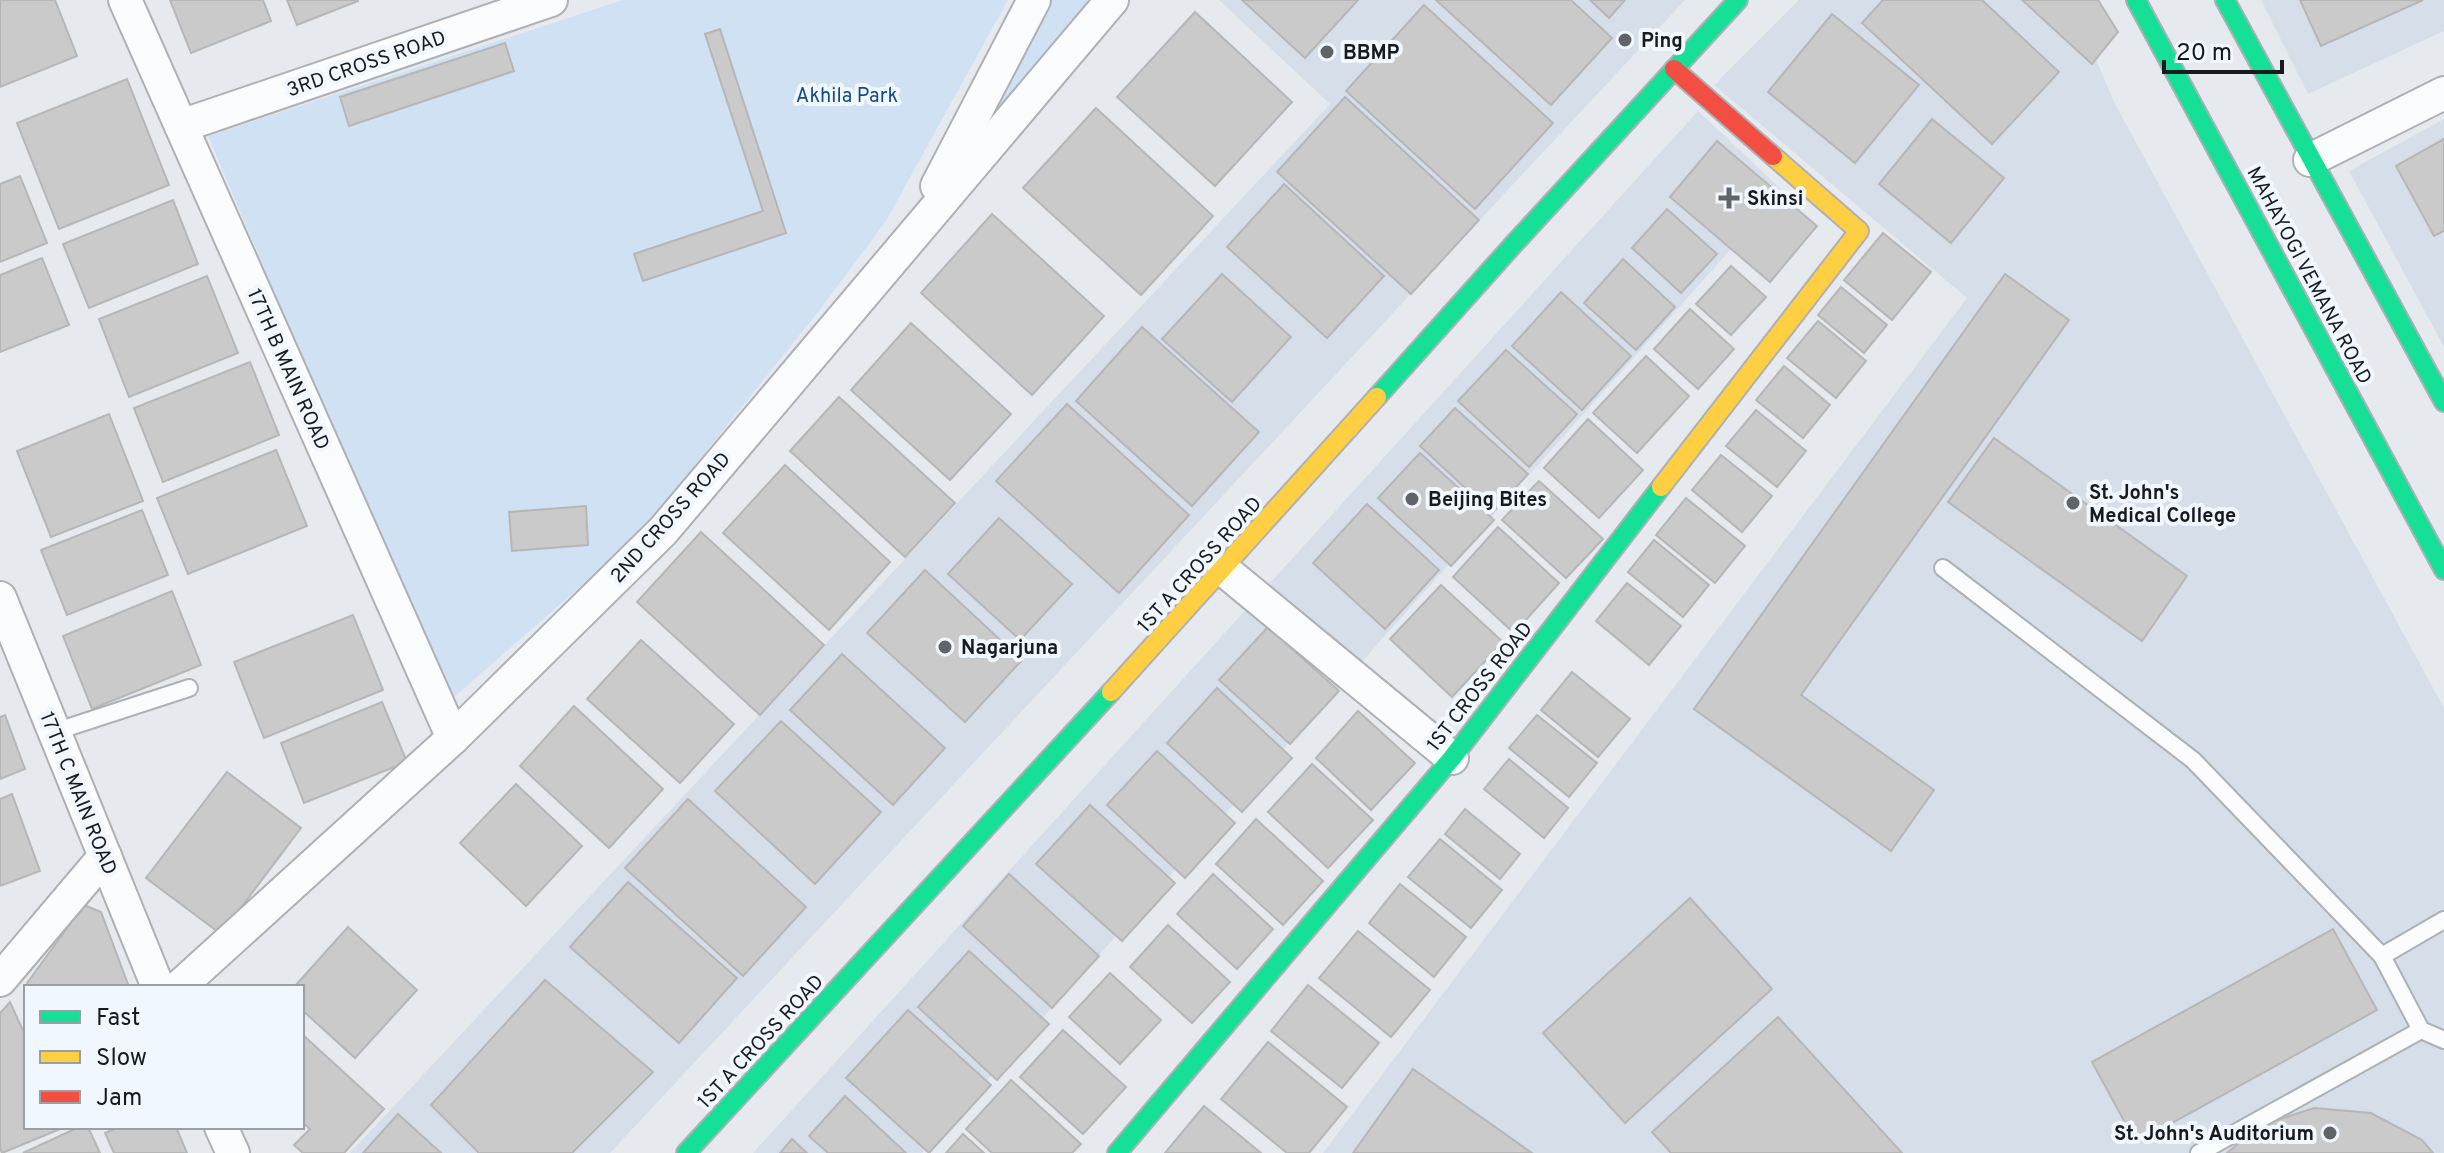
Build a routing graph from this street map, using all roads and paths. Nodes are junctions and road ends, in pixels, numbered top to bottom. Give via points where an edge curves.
1 (125, 0) edge
2 (551, 0) edge
3 (1034, 0) edge
4 (1112, 0) edge
5 (2136, 0) edge
6 (2225, 0) edge
7 (1736, 1) edge
8 (1674, 69) junction
9 (2444, 93) edge
10 (181, 126) junction
11 (2310, 160) junction
12 (910, 239) junction
13 (2444, 402) edge
14 (1943, 568) dead end
15 (1224, 570) junction
16 (2444, 570) edge
17 (0, 598) edge
18 (189, 688) dead end
19 (54, 732) junction
20 (453, 738) junction
21 (1452, 758) junction
22 (105, 856) junction
23 (2444, 920) edge
24 (2382, 956) junction
25 (0, 980) edge
26 (157, 985) edge
27 (181, 985) edge
28 (2421, 1030) junction
29 (2444, 1040) edge
30 (222, 1129) edge
31 (233, 1153) edge
32 (686, 1153) edge
33 (1117, 1153) edge
34 (2199, 1153) edge

1 - 10 street, 17TH B MAIN ROAD
2 - 10 street, 3RD CROSS ROAD
3 - 12 street
4 - 12 street, 2ND CROSS ROAD
5 - 16 street, MAHAYOGI VEMANA ROAD
6 - 11 street
7 - 8 street, 1ST A CROSS ROAD
8 - 15 street, 1ST A CROSS ROAD
8 - 21 street, 1ST CROSS ROAD via 1859,231
9 - 11 street
10 - 20 street, 17TH B MAIN ROAD
11 - 13 street
12 - 20 street, 2ND CROSS ROAD via 663,531
14 - 24 lane via 2193,760
15 - 21 street
15 - 32 street, 1ST A CROSS ROAD
17 - 19 street, 17TH C MAIN ROAD
18 - 19 lane
19 - 22 street, 17TH C MAIN ROAD
20 - 27 street, 2ND CROSS ROAD
21 - 33 street, 1ST CROSS ROAD
22 - 25 street
22 - 26 street, 17TH C MAIN ROAD
23 - 24 lane
24 - 28 lane
28 - 29 lane
28 - 34 lane
30 - 31 street

